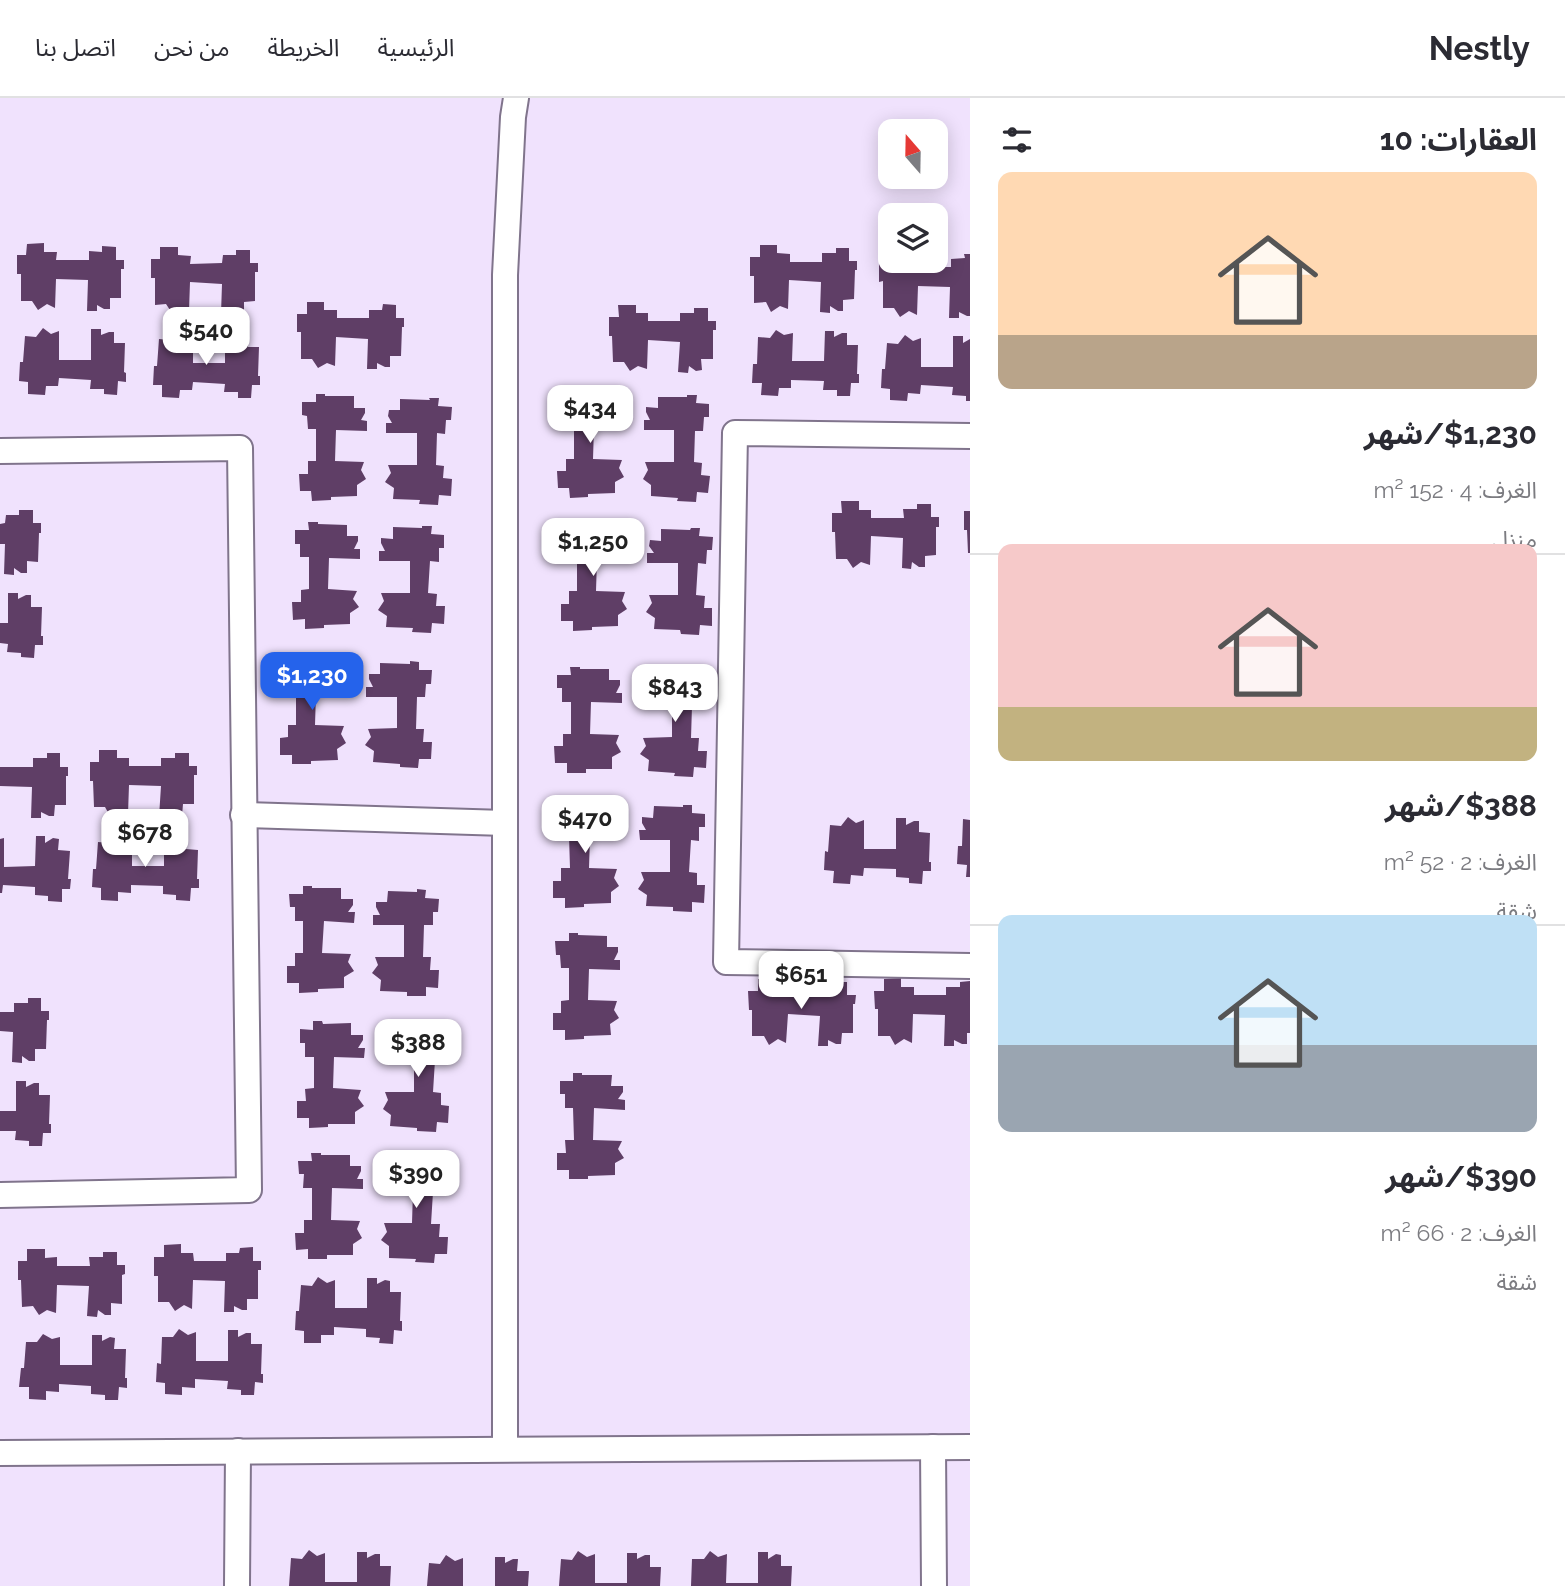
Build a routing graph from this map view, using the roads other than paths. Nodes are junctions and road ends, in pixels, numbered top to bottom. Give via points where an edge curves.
1 (516, 98) edge
2 (970, 436) edge
3 (0, 451) edge
4 (243, 815) junction
5 (505, 823) junction
6 (970, 965) edge
7 (0, 1195) edge
8 (933, 1447) junction
9 (970, 1447) edge
10 (505, 1450) junction
11 (238, 1451) junction
12 (0, 1453) edge
13 (237, 1586) edge
14 (934, 1586) edge

1 - 5 street via 505,275
2 - 6 street via 735,433 726,962
3 - 4 street via 240,448
4 - 5 street
4 - 7 street via 249,1189
5 - 10 street
8 - 9 street
8 - 10 street
8 - 14 street
10 - 11 street
11 - 12 street
11 - 13 street

